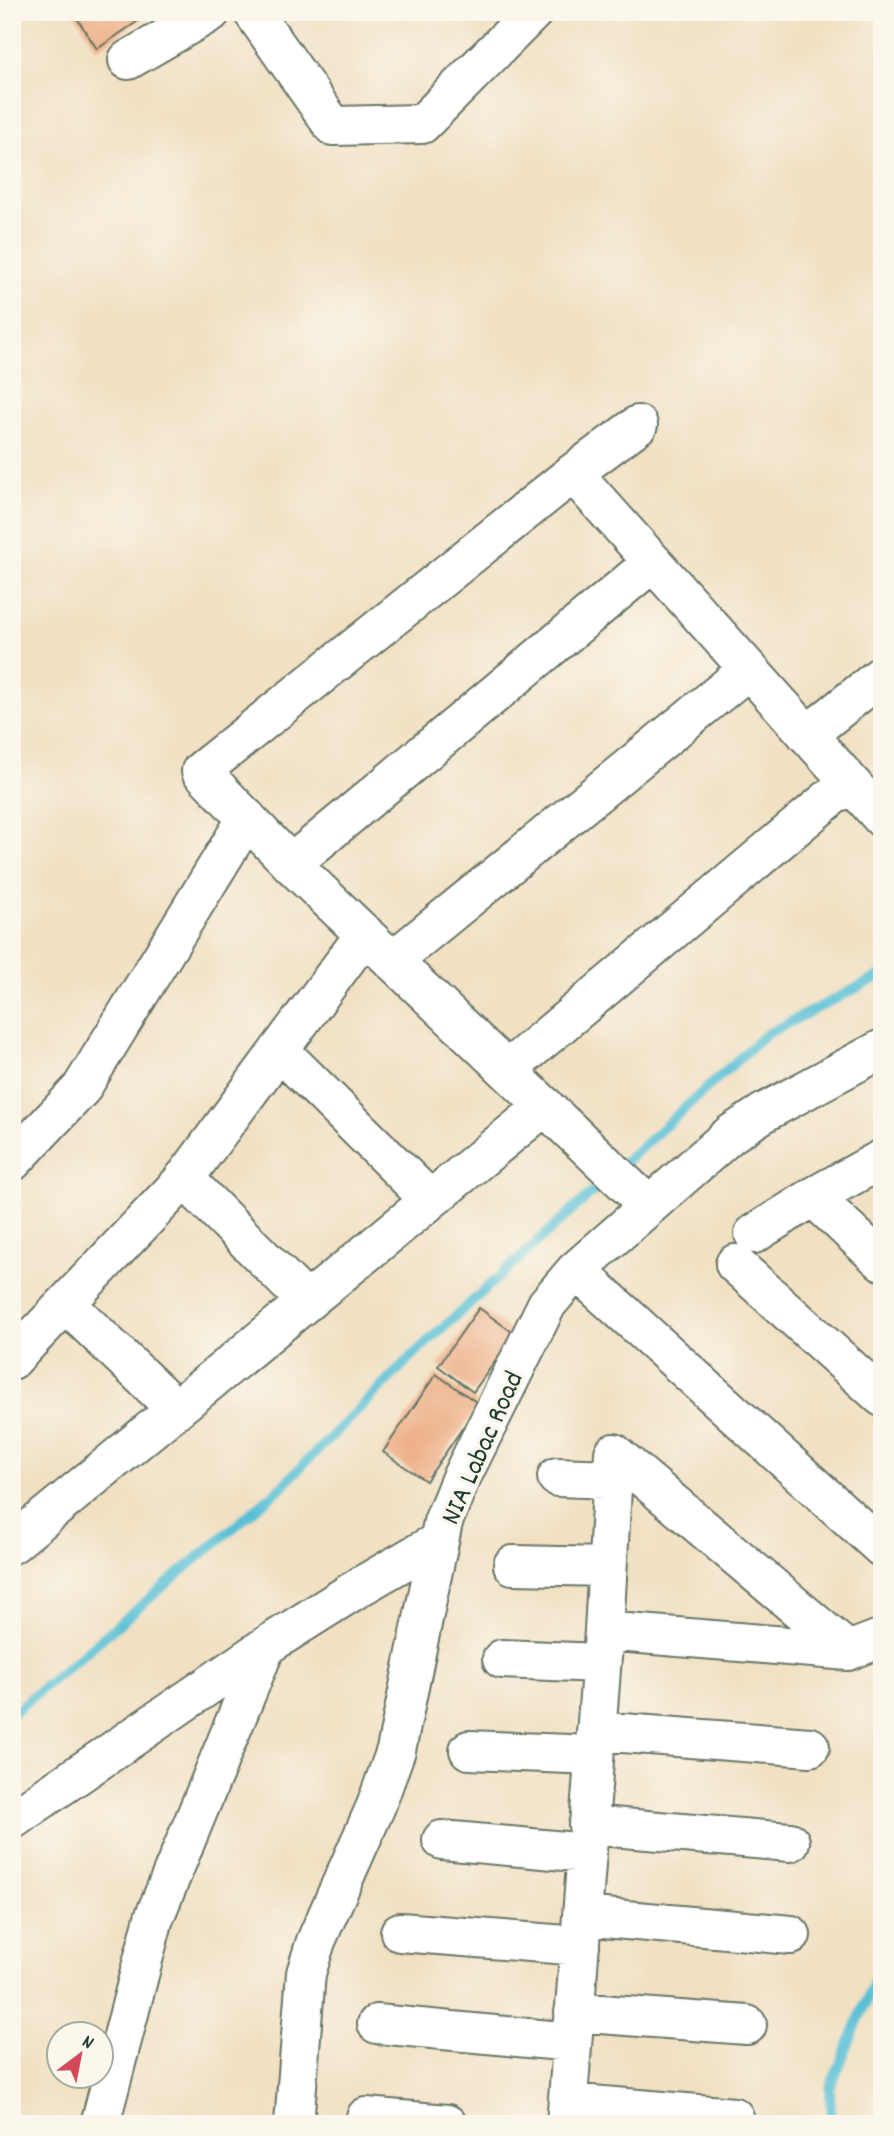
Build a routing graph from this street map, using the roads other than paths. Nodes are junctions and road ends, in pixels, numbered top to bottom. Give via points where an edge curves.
1 (211, 12) edge
2 (253, 12) edge
3 (533, 12) edge
4 (128, 60) dead end
5 (638, 425) dead end
6 (573, 473) junction
7 (653, 562) junction
8 (749, 669) junction
9 (882, 675) edge
10 (807, 735) junction
11 (849, 782) junction
12 (247, 818) junction
13 (882, 818) edge
14 (291, 864) junction
15 (365, 934) junction
16 (392, 961) junction
17 (882, 1049) edge
18 (279, 1051) junction
19 (507, 1070) junction
20 (545, 1106) junction
21 (882, 1159) edge
22 (12, 1162) edge
23 (184, 1178) junction
24 (640, 1197) junction
25 (813, 1197) junction
26 (430, 1200) junction
27 (882, 1261) edge
28 (576, 1270) junction
29 (307, 1302) junction
30 (66, 1304) junction
31 (12, 1360) edge
32 (882, 1397) edge
33 (176, 1409) junction
34 (557, 1476) dead end
35 (612, 1479) junction
36 (439, 1541) junction
37 (12, 1544) edge
38 (882, 1548) edge
39 (513, 1565) dead end
40 (607, 1567) junction
41 (865, 1644) edge
42 (266, 1646) junction
43 (602, 1647) junction
44 (502, 1659) dead end
45 (595, 1743) junction
46 (810, 1747) dead end
47 (469, 1749) dead end
48 (12, 1820) edge
49 (587, 1839) junction
50 (442, 1840) dead end
51 (790, 1842) dead end
52 (581, 1931) junction
53 (400, 1932) dead end
54 (791, 1935) dead end
55 (377, 2024) dead end
56 (747, 2025) dead end
57 (573, 2027) junction
58 (567, 2113) edge
59 (366, 2117) dead end
60 (734, 2117) dead end
61 (100, 2124) edge
62 (295, 2124) edge
63 (447, 2124) edge

1 - 4 street
2 - 3 street via 333,126 422,124
5 - 6 street
6 - 7 street
6 - 12 street via 201,771
7 - 8 street
7 - 14 street
8 - 10 street
8 - 16 street
9 - 10 street
10 - 11 street
11 - 13 street
11 - 19 street
12 - 14 street
12 - 22 street via 81,1089
14 - 15 street
15 - 16 street
15 - 18 street
16 - 19 street
17 - 24 street, NIA Labac Road via 765,1112
18 - 23 street
18 - 26 street
19 - 20 street
20 - 24 street
20 - 26 street
21 - 25 street
23 - 29 street
23 - 30 street
24 - 28 street, NIA Labac Road
25 - 27 street
25 - 32 street via 745,1249
26 - 29 street
28 - 36 street, NIA Labac Road via 547,1304 459,1482
28 - 38 street
29 - 33 street
30 - 31 street
30 - 33 street
33 - 37 street
34 - 35 street
35 - 40 street
35 - 41 street via 614,1453
36 - 42 street
36 - 62 street, NIA Labac Road via 396,1751 306,1973
39 - 40 street
40 - 43 street
41 - 43 street
42 - 48 street
42 - 61 street via 154,1918
43 - 44 street
43 - 45 street
45 - 46 street
45 - 47 street
45 - 49 street
49 - 50 street
49 - 51 street
49 - 52 street
52 - 53 street
52 - 54 street
52 - 57 street
55 - 57 street
56 - 57 street
57 - 58 street
58 - 60 street
59 - 63 street

